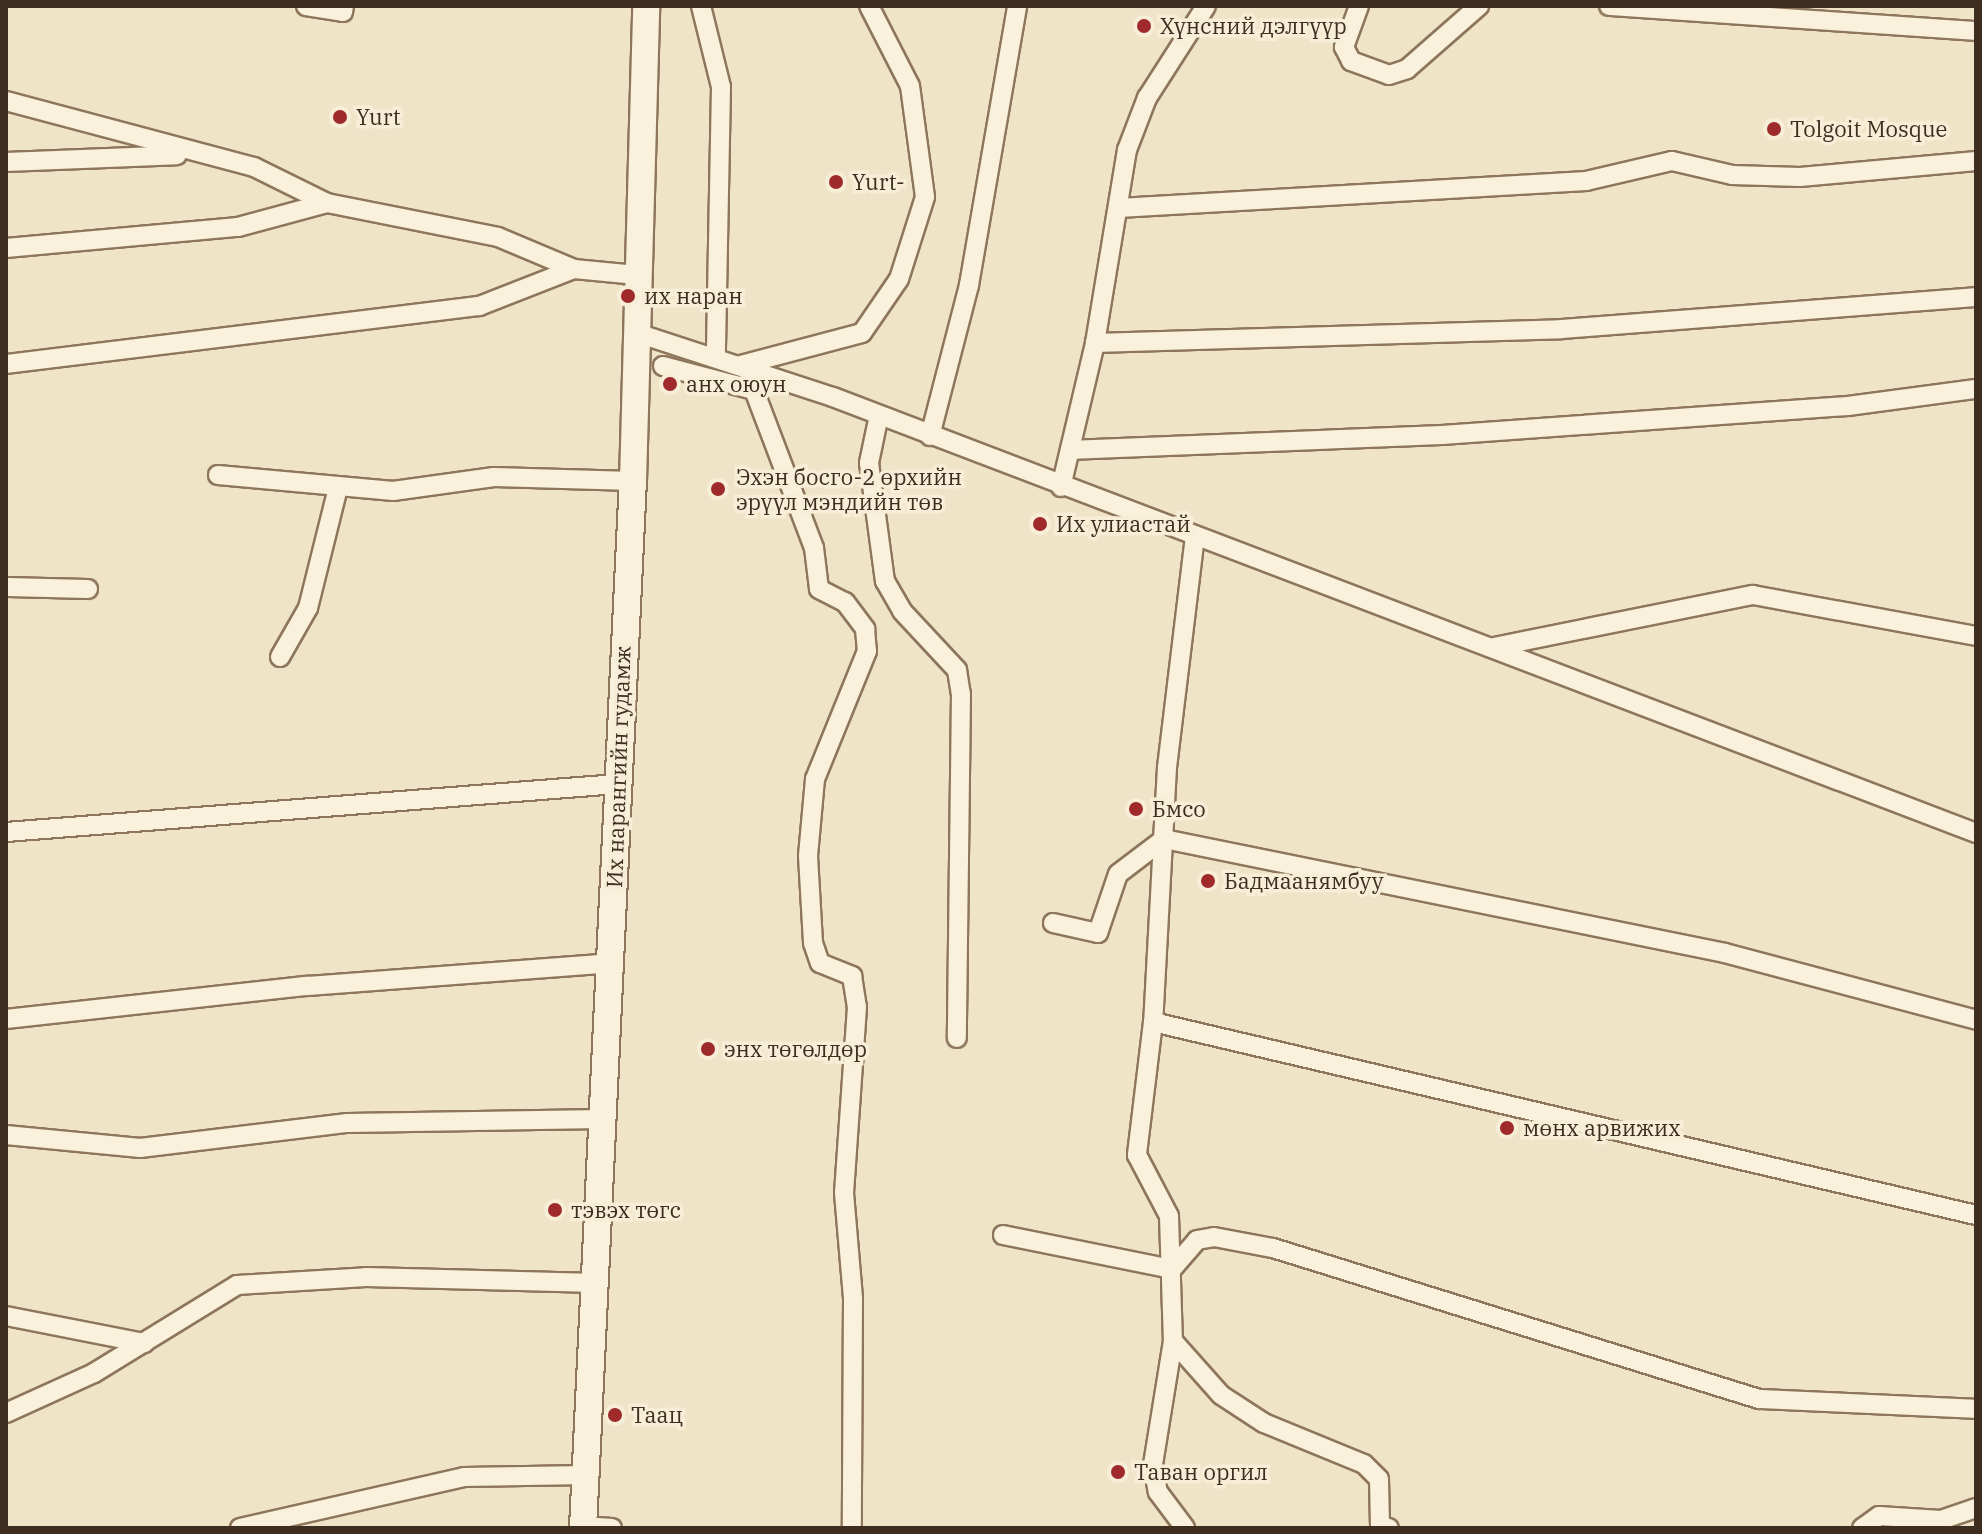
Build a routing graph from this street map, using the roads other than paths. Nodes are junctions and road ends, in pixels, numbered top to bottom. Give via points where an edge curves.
1 (306, 6) edge
2 (344, 6) edge
3 (646, 6) edge
4 (701, 6) edge
5 (869, 6) edge
6 (1017, 6) edge
7 (1206, 6) edge
8 (1359, 6) edge
9 (1479, 6) edge
10 (1609, 6) edge
11 (1976, 31) edge
12 (6, 101) edge
13 (191, 154) junction
14 (1976, 161) edge
15 (6, 162) edge
16 (327, 203) junction
17 (1119, 208) junction
18 (6, 248) edge
19 (574, 269) junction
20 (637, 275) junction
21 (1976, 297) edge
22 (637, 333) junction
23 (1095, 343) junction
24 (716, 354) junction
25 (6, 364) edge
26 (741, 365) junction
27 (663, 366) dead end
28 (1976, 389) edge
29 (879, 415) junction
30 (930, 436) junction
31 (1070, 450) junction
32 (218, 475) dead end
33 (633, 481) junction
34 (1061, 487) junction
35 (338, 488) junction
36 (1195, 536) junction
37 (6, 587) edge
38 (88, 589) dead end
39 (1976, 636) edge
40 (1494, 647) junction
41 (280, 657) dead end
42 (617, 784) junction
43 (6, 832) edge
44 (1976, 833) edge
45 (1164, 839) junction
46 (1053, 923) dead end
47 (611, 963) junction
48 (6, 1019) edge
49 (1976, 1020) edge
50 (1153, 1022) junction
51 (957, 1038) dead end
52 (603, 1119) junction
53 (6, 1135) edge
54 (1976, 1215) edge
55 (1003, 1235) dead end
56 (1172, 1269) junction
57 (596, 1283) junction
58 (6, 1316) edge
59 (1173, 1341) junction
60 (144, 1343) junction
61 (1976, 1409) edge
62 (6, 1413) edge
63 (587, 1475) junction
64 (1976, 1508) edge
65 (583, 1527) edge
66 (1383, 1527) edge
67 (240, 1528) edge
68 (612, 1528) edge
69 (852, 1528) edge
70 (1185, 1528) edge
71 (1862, 1528) edge

1 - 2 street via 343,12
3 - 20 main road, Их нарангийн гудамж
4 - 24 street via 721,87
5 - 26 street via 910,86 925,197 899,279 862,333
6 - 30 street via 969,285
7 - 17 street via 1147,98 1127,150
8 - 9 street via 1344,47 1351,61 1389,75 1407,69
10 - 11 street
12 - 13 street
13 - 15 street
13 - 16 street via 254,167
14 - 17 street via 1800,177 1732,175 1672,161 1586,181
16 - 18 street via 238,227
16 - 19 street via 498,237
17 - 23 street
19 - 20 street
19 - 25 street via 479,306
20 - 22 main road, Их нарангийн гудамж
21 - 23 street via 1592,327
22 - 24 street
22 - 33 main road, Их нарангийн гудамж
23 - 31 street
24 - 26 street
26 - 29 street
27 - 69 street via 754,390 814,548 819,589 845,602 865,629 867,651 815,779 808,856 813,943 820,963 852,976 857,1007 844,1193 853,1299
28 - 31 street via 1848,406 1442,435
29 - 30 street
29 - 51 street via 869,463 885,581 902,611 957,670 961,694
30 - 34 street
31 - 34 street
32 - 35 street
33 - 35 street via 494,477 443,489
33 - 42 main road, Их нарангийн гудамж
34 - 36 street
35 - 41 street via 308,608
36 - 40 street
36 - 45 street
37 - 38 street
39 - 40 street via 1753,595
40 - 44 street
42 - 43 street
42 - 47 main road, Их нарангийн гудамж
45 - 46 street via 1118,874 1098,933
45 - 49 street via 1725,953
45 - 50 street
47 - 48 street via 307,986
47 - 52 main road, Их нарангийн гудамж
50 - 54 street
50 - 56 street via 1137,1155 1169,1216
52 - 53 street via 348,1123 140,1148
52 - 57 main road, Их нарангийн гудамж
55 - 56 street
56 - 59 street
56 - 61 street via 1197,1240 1214,1237 1273,1248 1759,1399
57 - 60 street via 366,1277 237,1285
57 - 63 main road, Их нарангийн гудамж
58 - 60 street
59 - 66 street via 1221,1395 1264,1423 1364,1464 1379,1479
59 - 70 street via 1153,1465 1158,1492
60 - 62 street
63 - 65 main road, Их нарангийн гудамж
63 - 67 street via 464,1477
64 - 71 street via 1941,1520 1879,1516
65 - 68 street

